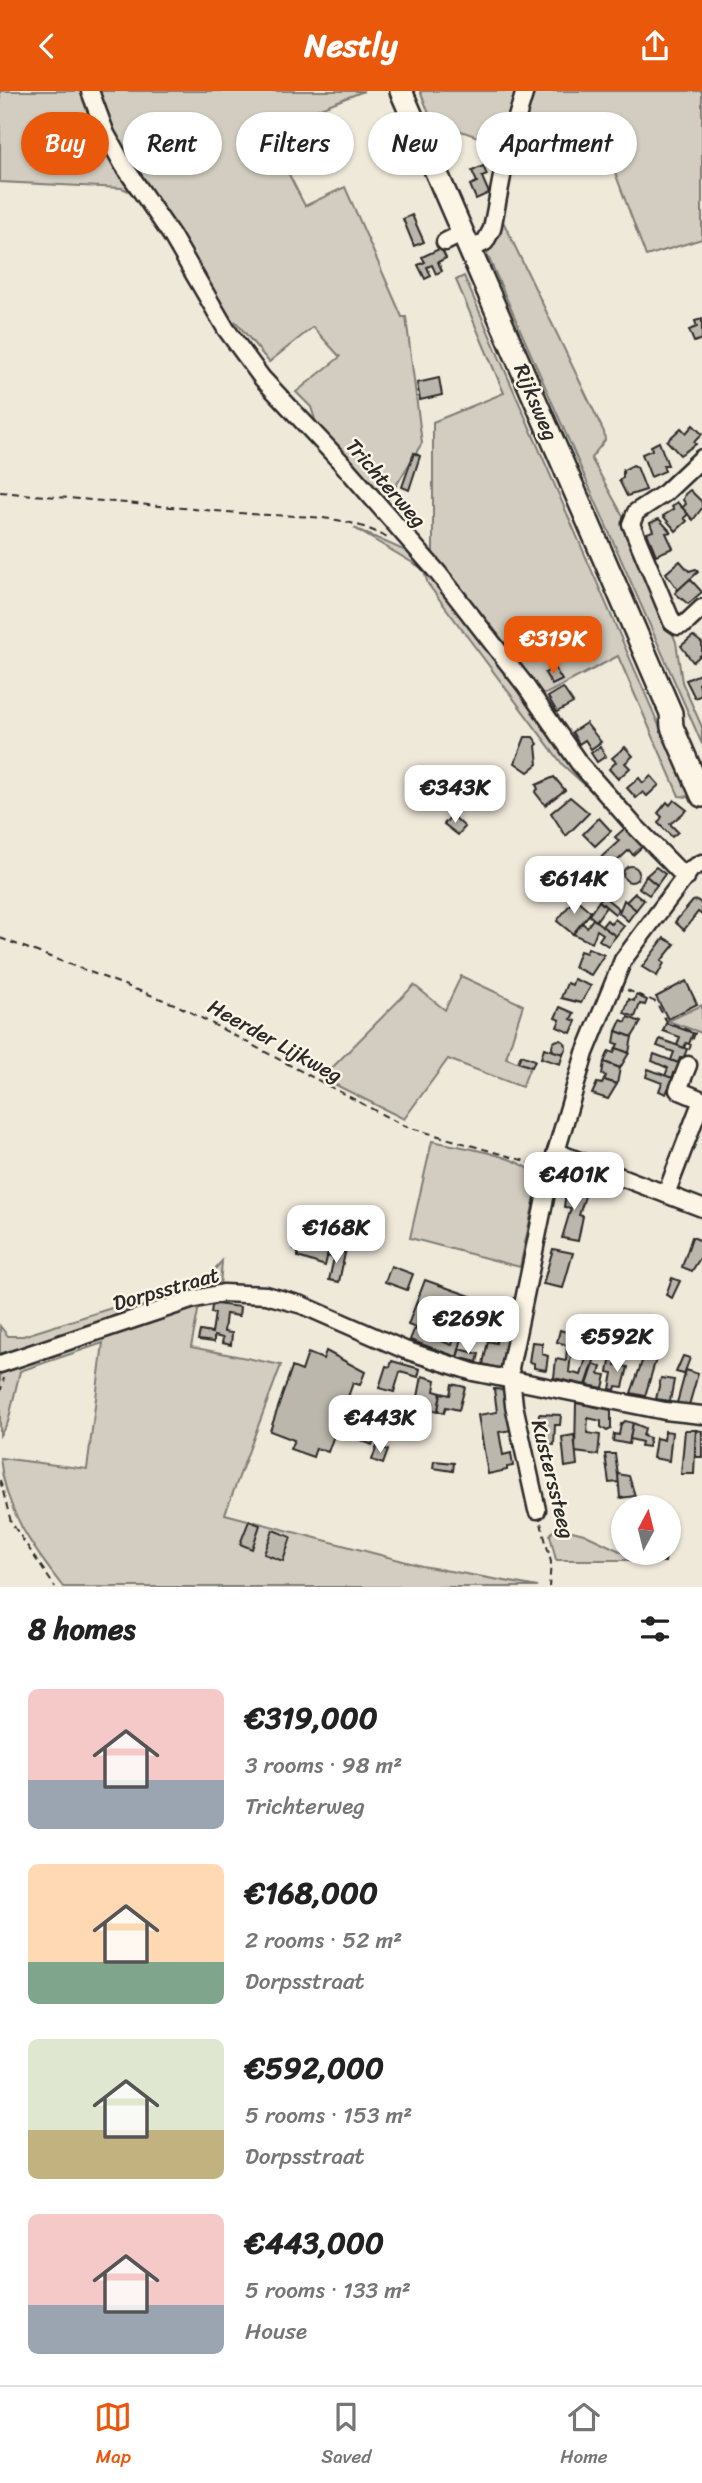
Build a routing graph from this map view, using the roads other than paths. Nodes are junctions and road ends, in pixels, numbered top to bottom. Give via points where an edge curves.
1 (90, 91) edge
2 (401, 91) edge
3 (525, 91) edge
4 (459, 242) junction
5 (702, 458) edge
6 (702, 608) edge
7 (671, 713) junction
8 (702, 769) edge
9 (702, 796) edge
10 (702, 863) edge
11 (694, 876) edge
12 (688, 1058) road end
13 (556, 1152) junction
14 (666, 1194) junction
15 (702, 1208) edge
16 (3, 1363) edge
17 (509, 1381) junction
18 (702, 1415) edge
19 (537, 1510) road end

1 - 11 street, Trichterweg via 124,166 262,378 438,573 579,763 640,832
2 - 4 main road, Rijksweg
3 - 4 street via 507,150 492,229 485,242
4 - 7 main road, Rijksweg
5 - 6 street via 665,493 636,512 631,524 672,622 685,624
7 - 8 main road, Rijksweg via 682,723
7 - 9 main road, Rijksweg via 672,727
10 - 11 street via 691,869
11 - 13 street via 631,948 585,1053
12 - 14 street via 678,1090 702,1100
13 - 14 street
13 - 17 street
14 - 15 street
16 - 17 street, Dorpsstraat via 191,1300 248,1292 302,1305 411,1352
17 - 18 street, Dorpsstraat
17 - 19 street, Kusterssteeg

